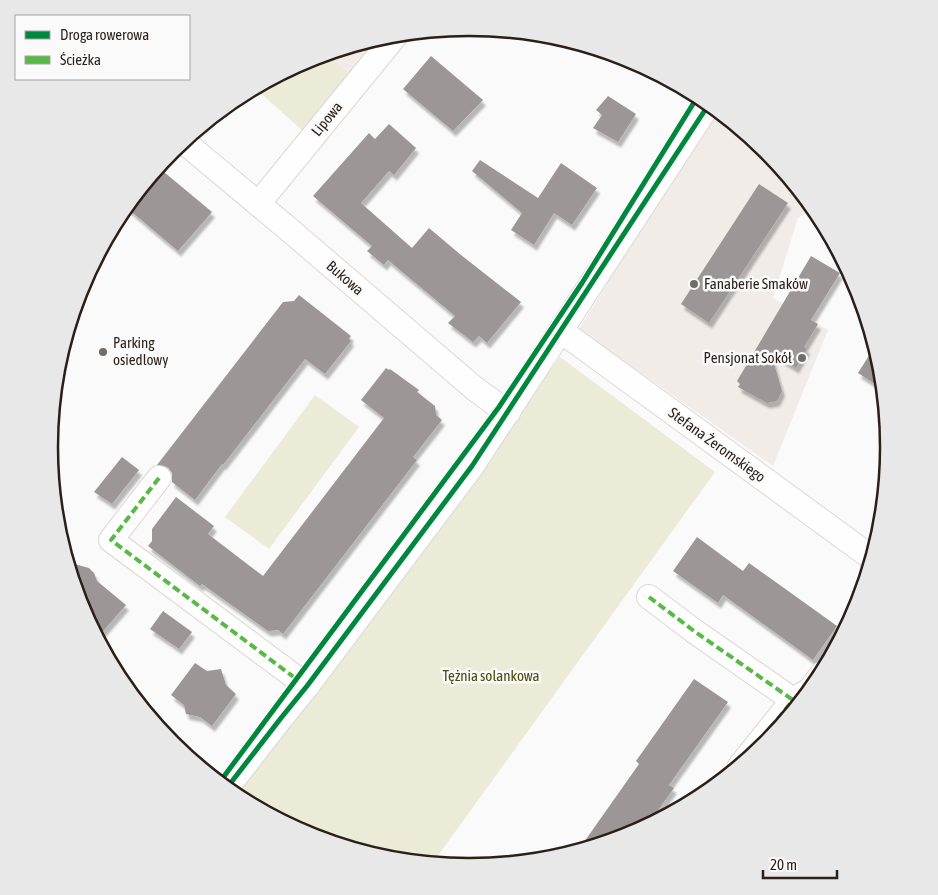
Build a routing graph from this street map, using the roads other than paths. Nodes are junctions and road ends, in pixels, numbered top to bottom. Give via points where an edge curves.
1 (389, 44) edge
2 (704, 111) edge
3 (189, 146) edge
4 (258, 204) junction
5 (562, 331) junction
6 (508, 413) junction
7 (159, 478) dead end
8 (866, 554) edge
9 (649, 597) dead end
10 (307, 686) junction
11 (793, 700) joint
12 (773, 725) edge
13 (231, 782) edge

1 - 4 street, Lipowa
2 - 5 street
3 - 4 street, Bukowa
4 - 6 street, Bukowa via 474,388
5 - 6 street
5 - 8 street, Stefana Żeromskiego
6 - 10 street
7 - 10 street via 111,540
9 - 11 street
10 - 13 street
11 - 12 street

